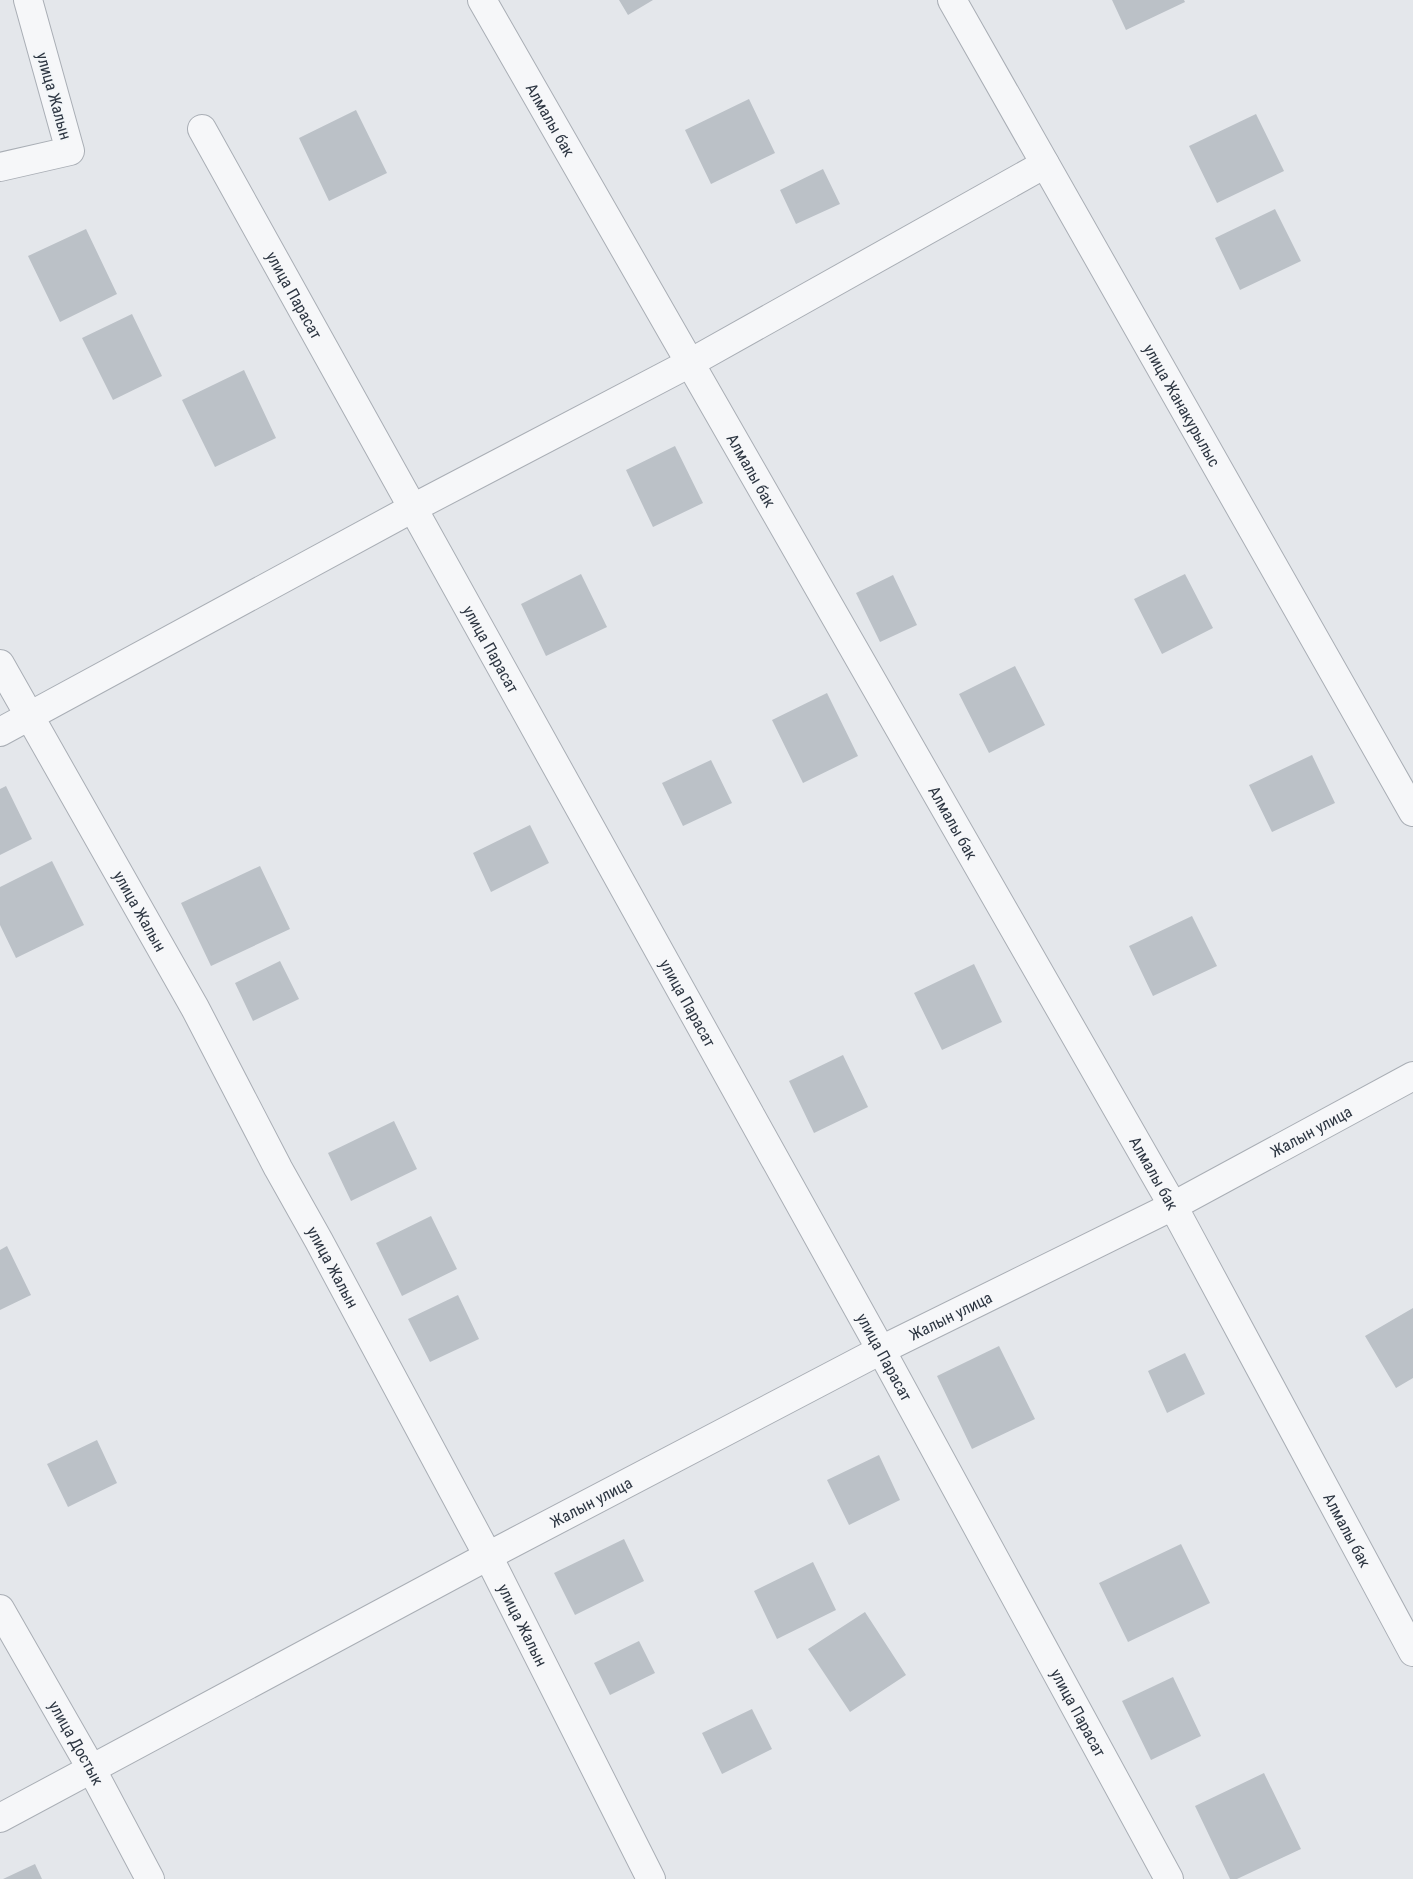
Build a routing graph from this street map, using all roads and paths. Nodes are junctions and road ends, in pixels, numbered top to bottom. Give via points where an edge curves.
1 (28, 0) edge
2 (482, 0) edge
3 (952, 0) edge
4 (202, 129) dead end
5 (1046, 164) junction
6 (0, 167) edge
7 (690, 363) junction
8 (413, 508) junction
9 (0, 664) edge
10 (30, 716) junction
11 (0, 732) edge
12 (1413, 812) edge
13 (1413, 1076) edge
14 (1173, 1206) junction
15 (880, 1350) junction
16 (488, 1556) junction
17 (0, 1609) edge
18 (1413, 1652) edge
19 (91, 1768) junction
20 (0, 1818) edge
21 (150, 1879) edge
22 (651, 1879) edge
23 (1169, 1879) edge

1 - 6 street, улица Жалын via 70,151
2 - 7 street, Алмалы бак
3 - 5 street, улица Жанакурылыс
4 - 8 street, улица Парасат
5 - 7 street
5 - 12 street, улица Жанакурылыс
7 - 8 street
7 - 14 street, Алмалы бак
8 - 10 street
8 - 15 street, улица Парасат
9 - 10 street, улица Жалын
10 - 11 street
10 - 16 street, улица Жалын via 195,1008
13 - 14 street, Жалын улица
14 - 15 street, Жалын улица
14 - 18 street, Алмалы бак
15 - 16 street, Жалын улица
15 - 23 street, улица Парасат
16 - 19 street, Жалын улица
16 - 22 street, улица Жалын
17 - 19 street, улица Достык
19 - 20 street, Жалын улица
19 - 21 street, улица Достык

